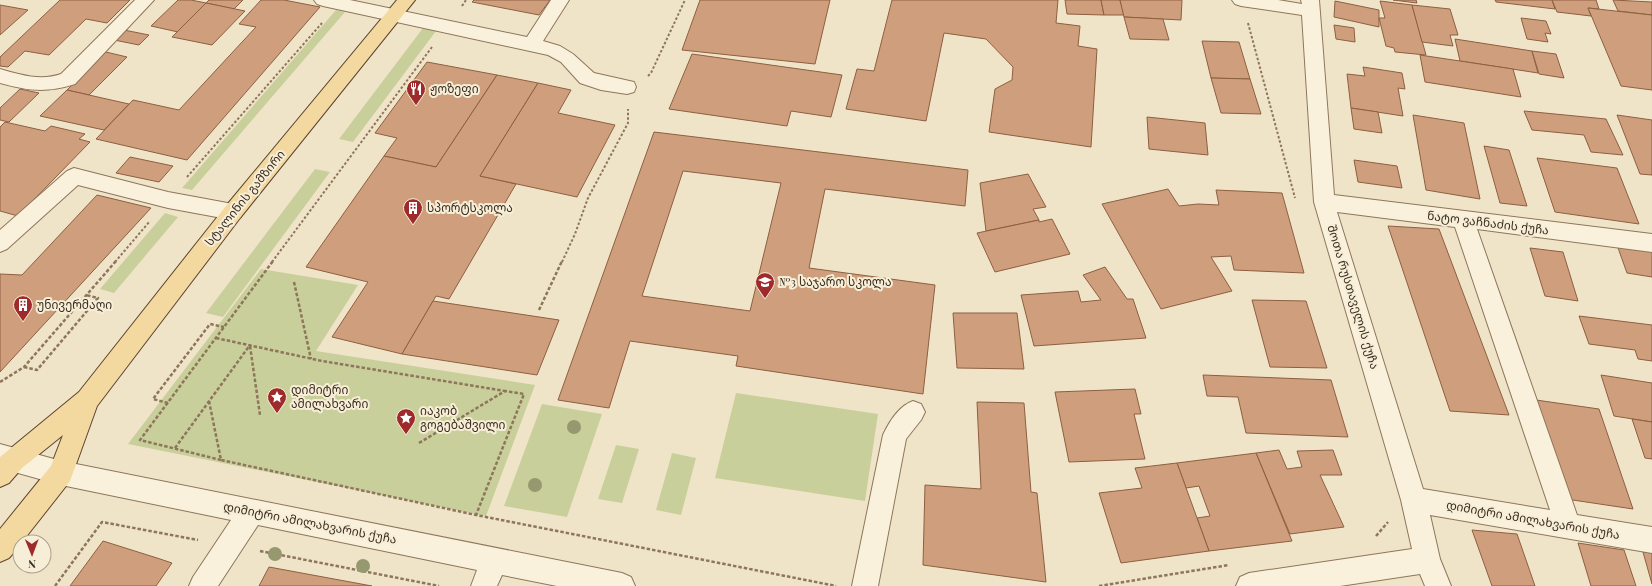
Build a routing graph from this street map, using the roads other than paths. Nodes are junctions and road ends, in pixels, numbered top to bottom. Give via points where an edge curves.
1 (145, 0) edge
2 (406, 0) edge
3 (560, 0) edge
4 (1241, 0) edge
5 (331, 2) edge
6 (1310, 6) edge
7 (394, 14) junction
8 (532, 44) junction
9 (0, 76) edge
10 (627, 87) road end
11 (1324, 202) junction
12 (233, 212) junction
13 (1463, 219) junction
14 (0, 243) edge
15 (1652, 243) edge
16 (87, 400) junction
17 (913, 412) dead end
18 (4, 464) edge
19 (61, 473) junction
20 (1414, 500) junction
21 (252, 511) junction
22 (1568, 526) junction
23 (1652, 540) edge
24 (0, 549) edge
25 (495, 560) junction
26 (1426, 560) junction
27 (202, 586) edge
28 (484, 586) edge
29 (622, 586) edge
30 (865, 586) edge
31 (1249, 586) edge
32 (1438, 586) edge

1 - 9 street via 68,80 37,85
2 - 7 main road, სტალინის გამზირი
3 - 8 street
4 - 6 street
5 - 7 street
6 - 11 street, შოთა რუსთაველის ქუჩა
7 - 8 street
7 - 12 main road, სტალინის გამზირი
8 - 10 street via 554,50 567,58 587,78
11 - 13 street, ნატო ვაჩნაძის ქუჩა
11 - 20 street, შოთა რუსთაველის ქუჩა
12 - 14 street via 168,200 74,176
12 - 16 main road, სტალინის გამზირი
13 - 15 street, ნატო ვაჩნაძის ქუჩა
13 - 22 street
16 - 18 main road, სტალინის გამზირი
16 - 19 main road, სტალინის გამზირი
17 - 30 street via 895,435
18 - 19 street, დიმიტრი ამილახვარის ქუჩა
19 - 21 street, დიმიტრი ამილახვარის ქუჩა
19 - 24 main road, სტალინის გამზირი
20 - 22 street, დიმიტრი ამილახვარის ქუჩა
20 - 26 street, შოთა რუსთაველის ქუჩა
21 - 25 street, დიმიტრი ამილახვარის ქუჩა
21 - 27 street
22 - 23 street, დიმიტრი ამილახვარის ქუჩა
25 - 28 street
25 - 29 street, დიმიტრი ამილახვარის ქუჩა
26 - 31 street
26 - 32 street, შოთა რუსთაველის ქუჩა

